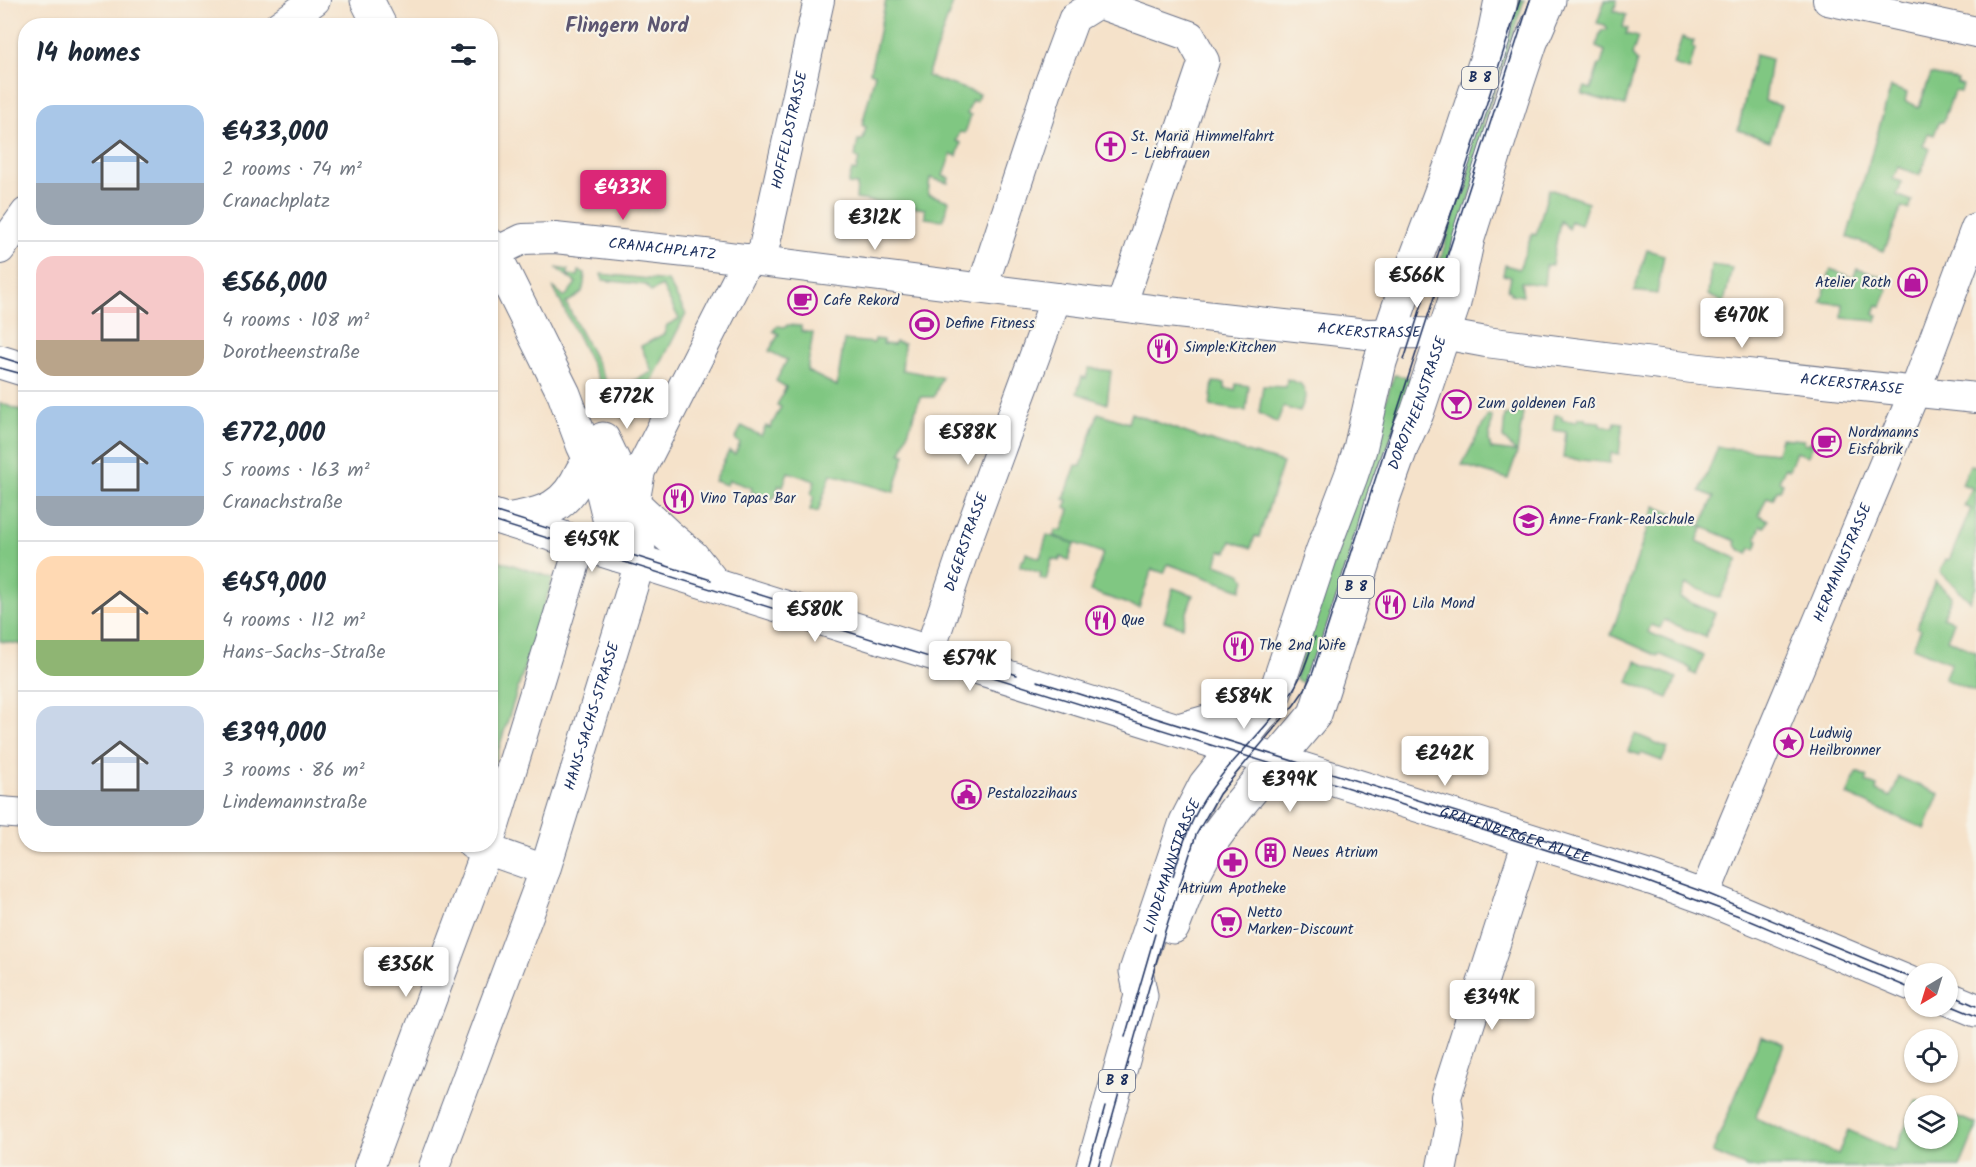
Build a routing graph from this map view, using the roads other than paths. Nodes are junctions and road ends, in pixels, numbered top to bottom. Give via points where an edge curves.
1 (315, 0) edge
2 (367, 0) edge
3 (819, 0) edge
4 (1501, 0) edge
5 (1530, 0) edge
6 (1549, 0) edge
7 (1828, 0) edge
8 (1148, 10) edge
9 (290, 18) edge
10 (376, 18) edge
11 (1976, 32) edge
12 (1507, 113) junction
13 (1453, 160) junction
14 (18, 224) edge
15 (1976, 228) edge
16 (498, 247) edge
17 (0, 249) edge
18 (755, 260) junction
19 (498, 261) edge
20 (982, 288) junction
21 (1056, 298) junction
22 (1121, 306) junction
23 (1390, 333) junction
24 (1443, 334) junction
25 (0, 362) edge
26 (18, 368) edge
27 (1915, 391) junction
28 (564, 394) junction
29 (1976, 398) edge
30 (582, 458) junction
31 (634, 504) junction
32 (499, 517) edge
33 (581, 543) junction
34 (629, 558) junction
35 (716, 585) junction
36 (929, 653) junction
37 (1273, 697) junction
38 (1315, 714) junction
39 (1178, 730) junction
40 (1235, 748) junction
41 (1276, 760) junction
42 (1338, 779) junction
43 (498, 803) edge
44 (1238, 806) junction
45 (0, 812) edge
46 (18, 813) edge
47 (1186, 822) junction
48 (1528, 840) junction
49 (498, 850) edge
50 (482, 852) edge
51 (545, 870) junction
52 (1704, 897) junction
53 (1904, 980) edge
54 (1141, 996) junction
55 (1958, 1003) edge
56 (1976, 1010) edge
57 (369, 1167) edge
58 (434, 1167) edge
59 (1093, 1167) edge
60 (1442, 1167) edge

1 - 9 street
2 - 10 main road
3 - 18 street, HOFFELDSTRASSE
4 - 13 main road, B 8 via 1493,39
5 - 12 main road via 1500,92
6 - 12 main road, DOROTHEENSTRASSE / B 8
7 - 11 street
8 - 20 street via 1098,3 1074,18
8 - 22 street via 1190,36 1204,61
12 - 24 main road, DOROTHEENSTRASSE / B 8
13 - 23 main road, B 8
13 - 24 main road via 1458,188 1422,304
14 - 17 street
15 - 27 street, HERMANNSTRASSE
16 - 18 street, CRANACHPLATZ via 523,239 555,238
18 - 20 street, ACKERSTRASSE
18 - 31 street, HOFFELDSTRASSE via 640,471
19 - 28 main road
20 - 21 street, ACKERSTRASSE
21 - 22 street, ACKERSTRASSE
21 - 36 street, DEGERSTRASSE
22 - 23 street, ACKERSTRASSE via 1367,334
23 - 24 street, ACKERSTRASSE
23 - 37 main road, B 8 via 1354,467
24 - 27 street, ACKERSTRASSE via 1700,369
24 - 38 main road, DOROTHEENSTRASSE / B 8 via 1383,499
25 - 26 main road
27 - 29 street, ACKERSTRASSE
27 - 52 street, HERMANNSTRASSE
28 - 30 main road
28 - 31 main road via 598,430
30 - 32 main road via 577,482 557,506
30 - 33 main road via 589,518
30 - 34 main road via 600,481
31 - 34 main road
31 - 35 main road via 692,555
32 - 33 main road, GRAFENBERGER ALLEE
33 - 34 main road, GRAFENBERGER ALLEE
33 - 43 street
34 - 35 main road, GRAFENBERGER ALLEE
34 - 51 street, HANS-SACHS-STRASSE
35 - 36 main road, GRAFENBERGER ALLEE
36 - 39 main road, GRAFENBERGER ALLEE
37 - 39 main road via 1250,709
37 - 40 main road, B 8
37 - 41 main road, B 8 via 1270,733
38 - 41 main road, DOROTHEENSTRASSE / B 8
38 - 42 main road via 1320,747
39 - 40 main road, GRAFENBERGER ALLEE
39 - 47 main road via 1194,756 1196,769
40 - 41 main road, GRAFENBERGER ALLEE
40 - 44 main road, B 8 via 1244,769
40 - 47 main road, LINDEMANNSTRASSE / B 8 via 1205,785
41 - 42 main road, GRAFENBERGER ALLEE
41 - 44 main road, LINDEMANNSTRASSE / B 8
42 - 44 main road via 1293,785
42 - 48 main road, GRAFENBERGER ALLEE
44 - 54 main road, LINDEMANNSTRASSE / B 8 via 1200,860 1156,978
45 - 46 street
47 - 54 main road, LINDEMANNSTRASSE / B 8 via 1136,971
48 - 52 main road, GRAFENBERGER ALLEE
48 - 60 street via 1446,1097 1450,1125
49 - 51 street
50 - 57 street
51 - 58 street, HANS-SACHS-STRASSE
52 - 53 main road, GRAFENBERGER ALLEE
54 - 59 main road, LINDEMANNSTRASSE / B 8
55 - 56 main road

